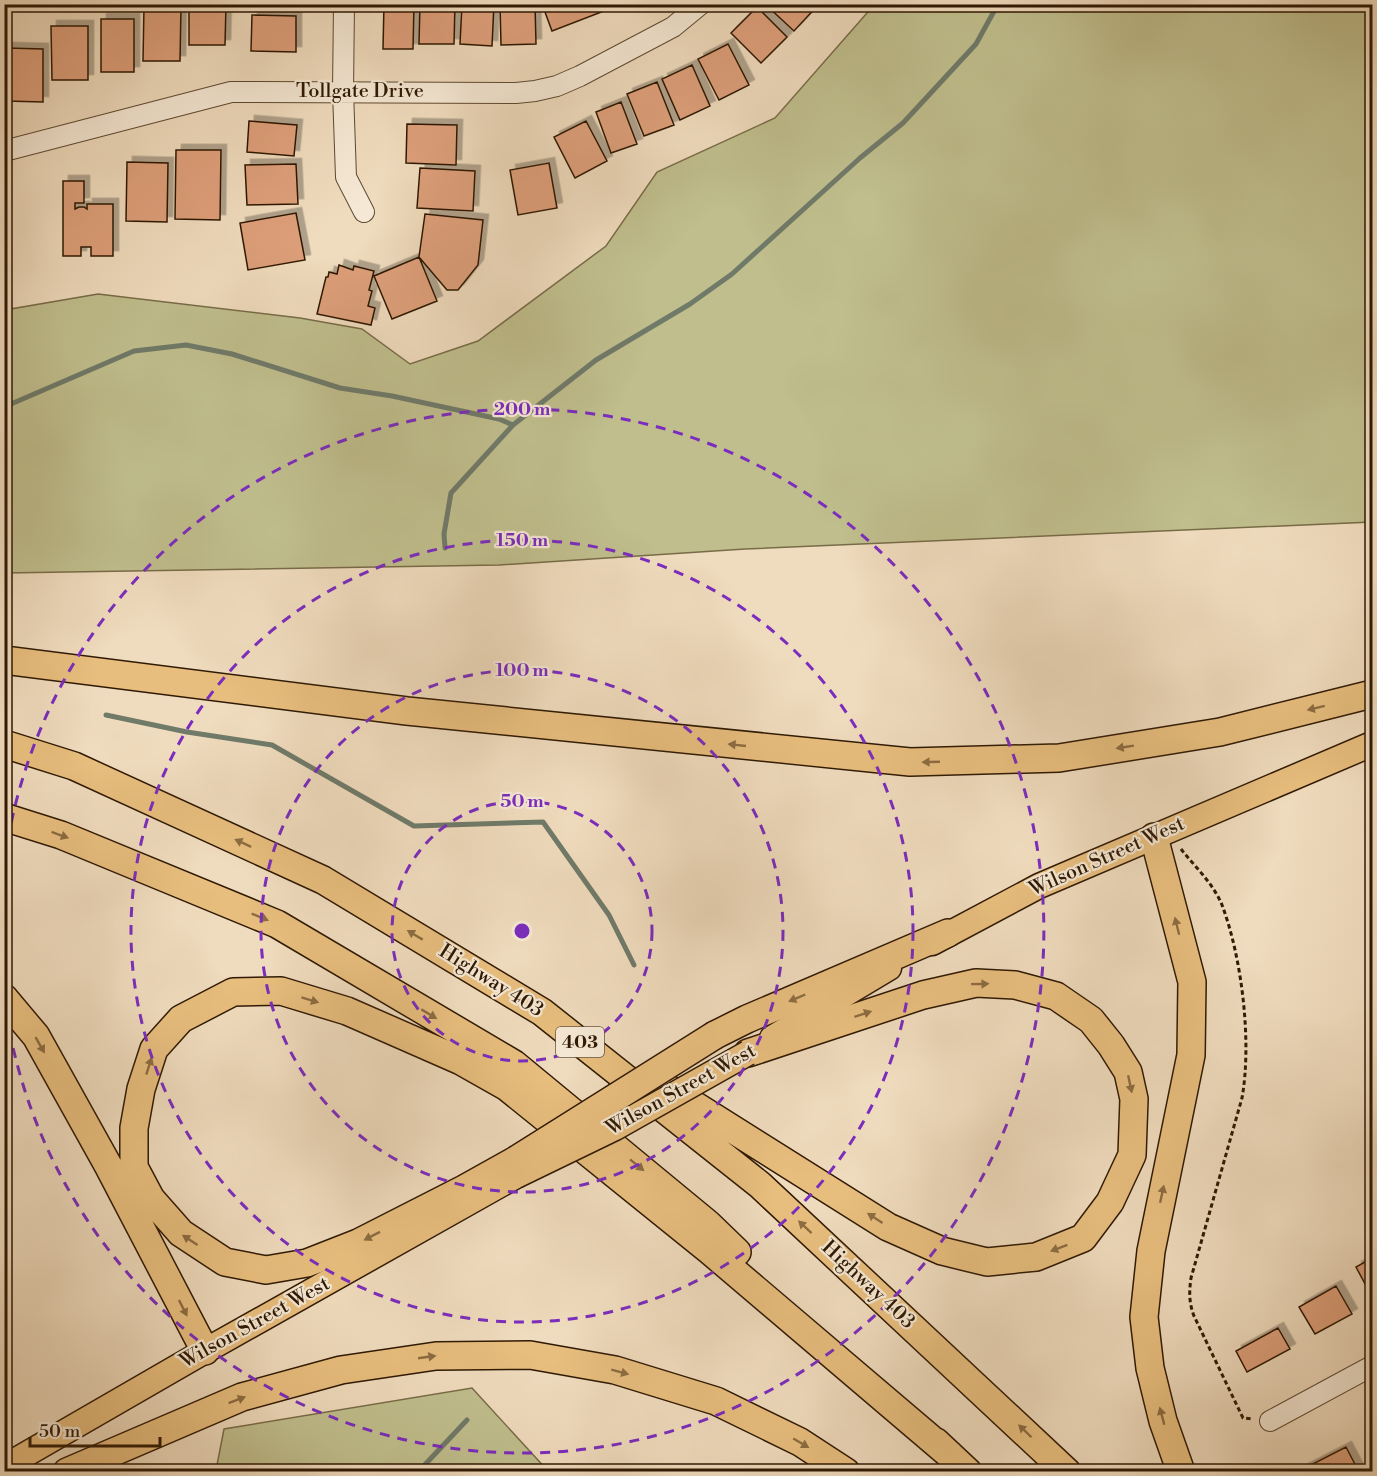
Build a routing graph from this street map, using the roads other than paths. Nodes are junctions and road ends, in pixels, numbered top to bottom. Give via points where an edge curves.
1 (344, 4) edge
2 (702, 4) edge
3 (344, 91) junction
4 (4, 151) edge
5 (364, 212) dead end
6 (4, 660) edge
7 (1372, 694) edge
8 (4, 744) edge
9 (1372, 744) edge
10 (4, 817) edge
11 (1160, 834) junction
12 (948, 933) junction
13 (4, 998) edge
14 (542, 1012) junction
15 (748, 1053) junction
16 (516, 1168) junction
17 (205, 1351) junction
18 (1372, 1366) edge
19 (1270, 1421) road end
20 (959, 1463) edge
21 (4, 1467) edge
22 (67, 1472) edge
23 (846, 1472) edge
24 (1067, 1472) edge
25 (1180, 1472) edge

1 - 3 street
2 - 3 street, Tollgate Drive via 673,27 557,86 505,93
3 - 4 street, Tollgate Drive via 231,92
3 - 5 street via 346,177
7 -> 6 highway via 1220,732 1059,758 910,762 407,711
14 -> 8 highway, Highway 403 / 403 via 323,880 74,766
9 - 11 main road, Wilson Street West
10 -> 20 highway via 61,835 277,924 514,1064 708,1224
11 - 12 main road, Wilson Street West via 1039,886
25 -> 11 highway via 1149,1368 1144,1317 1151,1251 1191,1056 1192,982
12 - 15 main road, Wilson Street West
12 -> 16 highway, bridge via 715,1035
13 -> 17 highway via 36,1036
15 -> 14 highway via 923,994 976,983 1015,985 1056,996 1091,1020 1111,1045 1128,1072 1134,1099 1132,1155 1110,1202 1083,1238 1036,1257 987,1262 942,1251 888,1227
24 -> 14 highway, Highway 403 / 403 via 760,1185
15 - 16 main road, Wilson Street West, bridge via 615,1128
16 - 17 main road, Wilson Street West
16 -> 20 highway via 464,1189 358,1243 307,1263 266,1270 225,1262 181,1233 152,1199 135,1167 134,1128 154,1049 182,1019 233,992 281,991 347,1011 461,1061 507,1087 709,1250
17 - 21 main road, Wilson Street West
18 - 19 street
22 -> 23 highway via 242,1397 341,1370 436,1356 519,1355 615,1370 716,1401 800,1442

